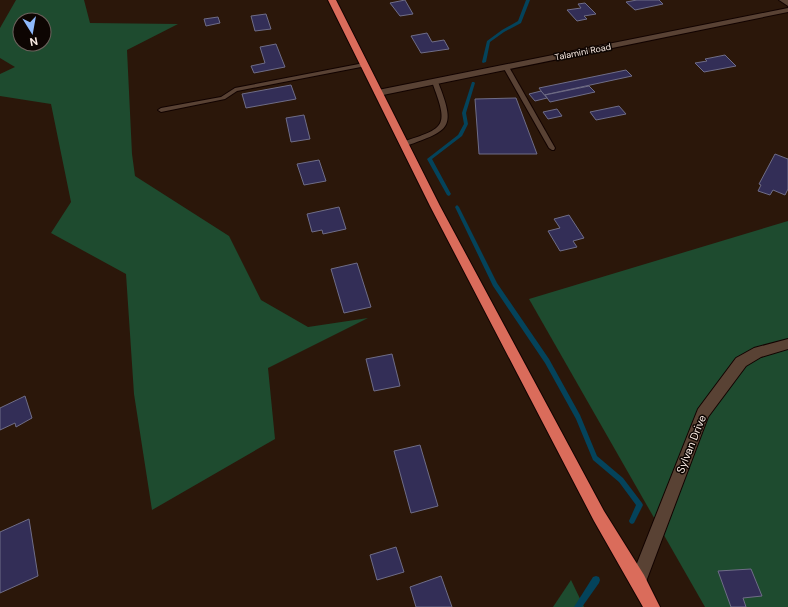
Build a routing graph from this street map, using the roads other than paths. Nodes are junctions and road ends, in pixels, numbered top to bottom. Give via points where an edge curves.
1 (332, 0) edge
2 (782, 0) edge
3 (788, 4) edge
4 (788, 10) edge
5 (364, 65) junction
6 (506, 67) junction
7 (435, 82) junction
8 (378, 93) junction
9 (161, 110) dead end
10 (404, 144) junction
11 (552, 148) dead end
12 (788, 344) edge
13 (638, 581) junction
14 (652, 607) edge

1 - 5 highway
2 - 3 street
4 - 6 street, Talamini Road
5 - 8 highway
5 - 9 lane via 235,90 223,98
6 - 7 street, Talamini Road
6 - 11 lane
7 - 8 street, Talamini Road
7 - 10 lane via 443,102 446,122 436,132
8 - 10 highway
10 - 13 highway via 599,516
12 - 13 street, Sylvan Drive via 758,352 741,362 703,413
13 - 14 highway

